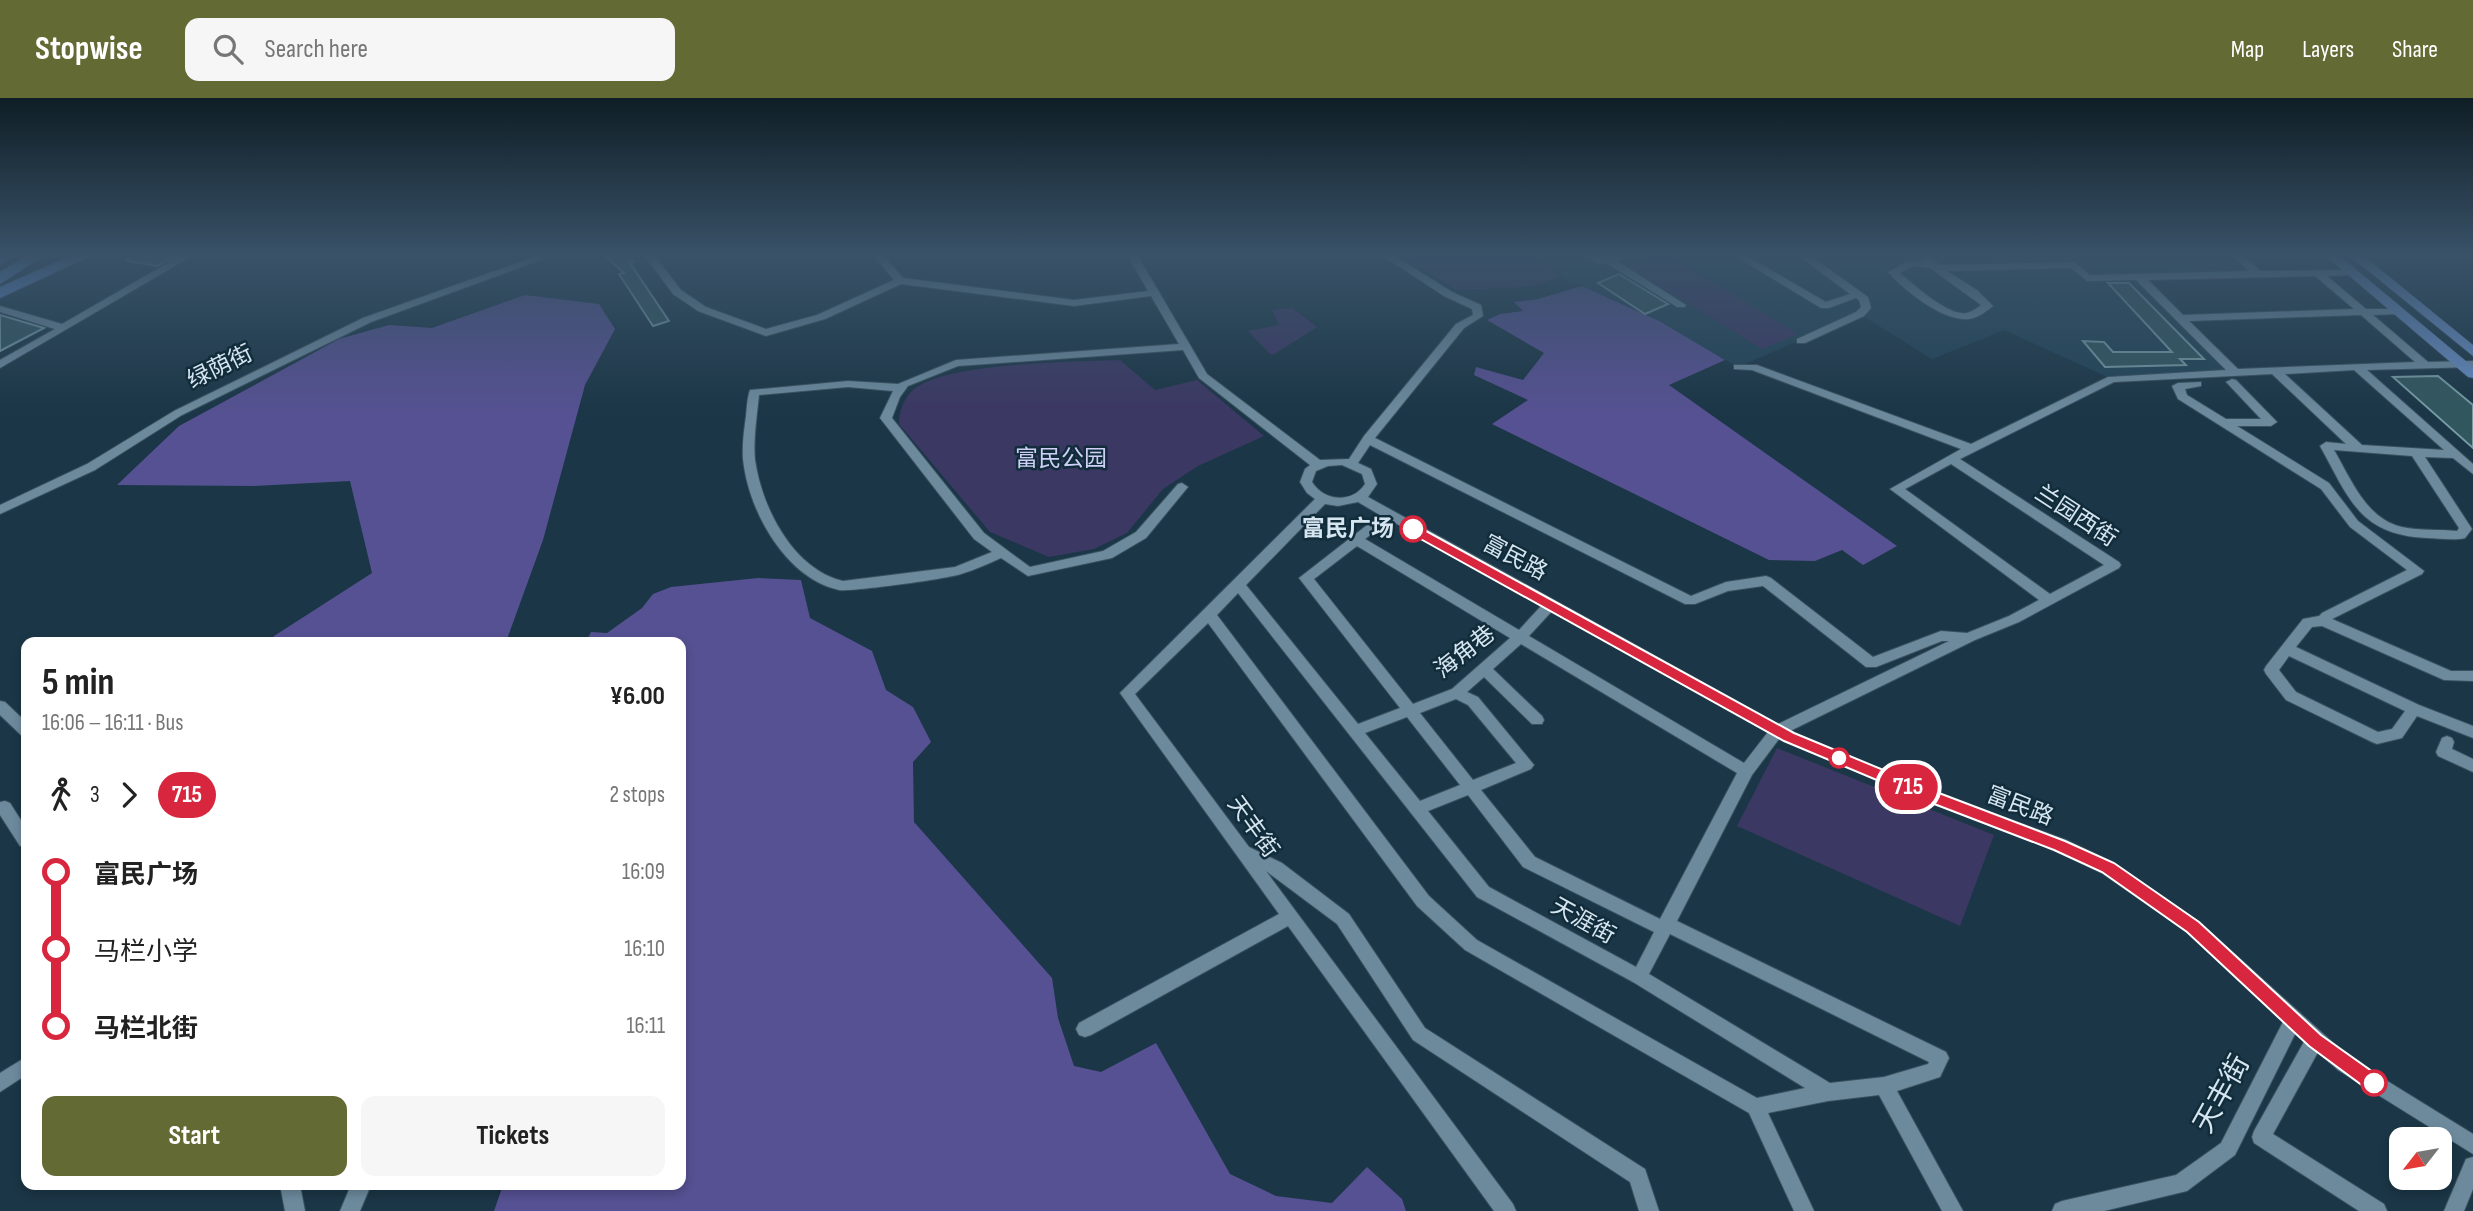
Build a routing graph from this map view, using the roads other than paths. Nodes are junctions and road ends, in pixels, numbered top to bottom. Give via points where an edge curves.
1 (98, 308) edge
2 (401, 308) edge
3 (700, 308) edge
4 (841, 308) edge
5 (1162, 308) edge
6 (1477, 308) edge
7 (1866, 308) edge
8 (1944, 308) edge
9 (1985, 308) edge
10 (2170, 308) edge
11 (2358, 308) edge
12 (2394, 308) edge
13 (2419, 308) edge
14 (0, 309) edge
15 (2398, 311) junction
16 (2364, 313) junction
17 (2180, 318) junction
18 (64, 328) junction
19 (1801, 341) dead end
20 (1184, 347) junction
21 (2473, 352) edge
22 (2467, 364) edge
23 (0, 365) edge
24 (2426, 365) junction
25 (2356, 366) junction
26 (1738, 367) dead end
27 (2473, 374) edge
28 (2272, 376) junction
29 (2233, 378) junction
30 (901, 388) junction
31 (2225, 423) junction
32 (1368, 439) junction
33 (2358, 448) junction
34 (1972, 449) junction
35 (2416, 452) junction
36 (2456, 455) junction
37 (1951, 459) junction
38 (1352, 463) junction
39 (1318, 465) junction
40 (2473, 470) edge
41 (1182, 487) dead end
42 (1323, 498) junction
43 (1360, 498) junction
44 (0, 510) edge
45 (1388, 515) junction
46 (1355, 539) junction
47 (1002, 553) junction
48 (1238, 584) junction
49 (2049, 600) junction
50 (1552, 603) junction
51 (1209, 614) junction
52 (2323, 621) junction
53 (1520, 637) junction
54 (1970, 637) junction
55 (2287, 649) junction
56 (1485, 668) junction
57 (2473, 676) edge
58 (1457, 693) junction
59 (0, 706) edge
60 (2414, 709) junction
61 (1410, 711) junction
62 (1537, 720) dead end
63 (21, 726) edge
64 (1777, 730) junction
65 (1355, 732) junction
66 (2473, 732) edge
67 (2446, 742) dead end
68 (2473, 766) edge
69 (1746, 771) junction
70 (1471, 788) junction
71 (2, 808) edge
72 (1417, 809) junction
73 (21, 835) edge
74 (1239, 850) junction
75 (1289, 917) junction
76 (1665, 927) junction
77 (1639, 977) junction
78 (2293, 1020) junction
79 (1085, 1029) dead end
80 (2315, 1040) junction
81 (21, 1068) edge
82 (0, 1083) edge
83 (1884, 1086) junction
84 (1828, 1092) junction
85 (1756, 1107) junction
86 (2473, 1144) edge
87 (2473, 1166) edge
88 (291, 1190) edge
89 (359, 1190) edge
90 (295, 1211) edge
91 (350, 1211) edge
92 (1506, 1211) edge
93 (1649, 1211) edge
94 (1804, 1211) edge
95 (1953, 1211) edge
96 (2062, 1211) edge
97 (2376, 1211) edge
98 (2454, 1211) edge

1 - 18 street
2 - 44 street, 绿荫街 via 367,320 178,413 91,467
3 - 4 street via 766,333
5 - 20 street
6 - 32 street via 1478,316 1460,326
7 - 19 street
8 - 9 street via 1957,316 1972,316
10 - 17 street
11 - 16 street
12 - 15 main road
13 - 21 main road
14 - 18 street
15 - 16 street
15 - 22 main road
16 - 17 street
16 - 24 street
17 - 29 street
18 - 23 street
20 - 30 street via 956,363
20 - 39 street via 1214,386
22 - 24 street
22 - 27 main road
24 - 25 street
25 - 28 street
25 - 36 street
26 - 34 street via 1754,367
28 - 29 street
28 - 33 street
29 - 31 street via 2271,422
29 - 31 street via 2178,386 2182,397
29 - 34 street via 2112,379
30 - 47 street via 886,418 979,536
30 - 47 street via 848,384 754,393 749,457 754,483 782,546 828,586 957,571
31 - 52 street via 2325,486 2354,524 2417,571
32 - 38 street
32 - 54 street via 1690,601 1726,587 1766,581 1871,663 1941,636
33 - 35 street
33 - 35 street via 2326,446 2362,508 2396,530 2460,535 2466,529
34 - 37 street
35 - 36 street
36 - 40 street
37 - 49 street via 1896,489
37 - 49 street, 兰园西街 via 2114,565
38 - 39 street
38 - 43 street via 1371,478 1369,490
39 - 42 street via 1306,482
41 - 47 street via 1141,535 1107,555 1028,572
42 - 43 street via 1345,502
42 - 48 street, 天丰街
43 - 45 street, 富民路
45 - 46 street
45 - 50 street, 富民路
46 - 53 street
46 - 61 street via 1306,578
48 - 51 street, 天丰街
48 - 65 street, 天涯街
49 - 54 street, 兰园西街
50 - 53 street, 海角巷
50 - 64 street, 富民路
51 - 74 street, 天丰街 via 1127,693
51 - 85 street via 1423,901 1471,945
52 - 55 street via 2308,622
52 - 57 street via 2449,676
53 - 56 street, 海角巷
53 - 69 street
54 - 64 street, 兰园西街
55 - 60 street
55 - 60 street via 2271,670 2291,695 2377,738 2397,734
56 - 58 street, 海角巷
56 - 62 street
58 - 61 street, 海角巷
58 - 70 street via 1472,701 1526,765
59 - 63 street
60 - 66 street
61 - 65 street, 海角巷
61 - 70 street
64 - 69 street, 兰园西街
64 - 78 street, 富民路 via 2108,868 2193,927
65 - 72 street, 天涯街
67 - 68 street via 2443,752
69 - 76 street, 兰园西街
70 - 72 street
70 - 76 street via 1530,862
71 - 73 street
72 - 77 street, 天涯街 via 1483,892
74 - 75 street, 天丰街
74 - 93 street via 1276,868 1343,919 1419,1034 1638,1175
75 - 79 street
75 - 92 street, 天丰街
76 - 77 street, 兰园西街
76 - 83 street via 1940,1058 1934,1071
77 - 84 street, 天涯街
78 - 80 street, 富民路
78 - 96 street, 天丰街 via 2228,1149 2180,1184
80 - 86 street, 富民路 via 2344,1064
80 - 97 street via 2261,1137
81 - 82 street
83 - 84 street
83 - 95 street
84 - 85 street
85 - 94 street
87 - 98 street
88 - 90 street
89 - 91 street

